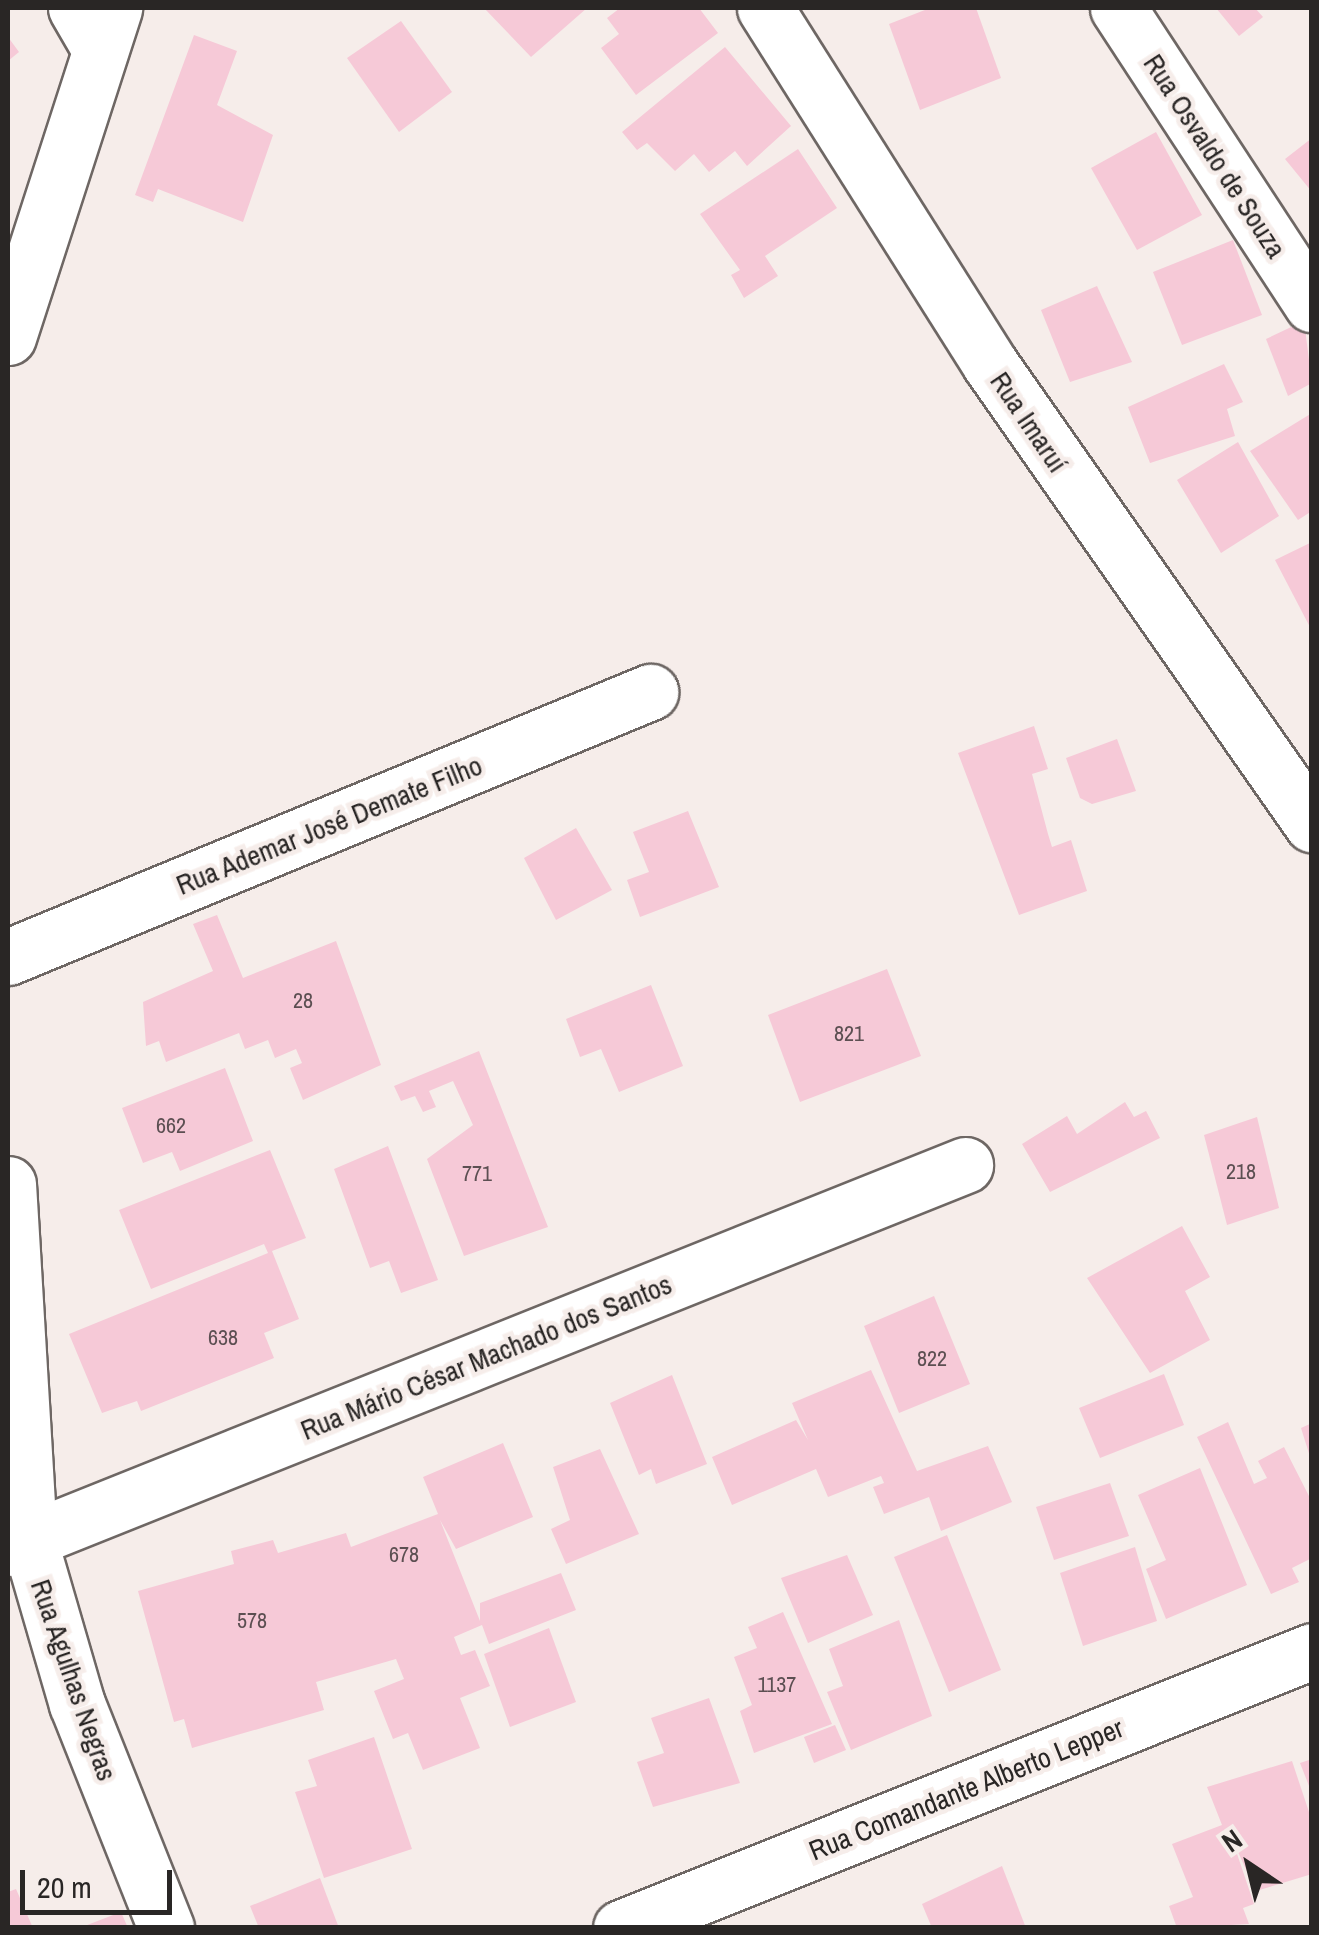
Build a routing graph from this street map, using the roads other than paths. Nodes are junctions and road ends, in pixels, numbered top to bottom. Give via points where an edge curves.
1 (765, 8) edge
2 (1118, 8) edge
3 (96, 21) edge
4 (1312, 304) edge
5 (11, 308) edge
6 (650, 692) dead end
7 (1312, 824) edge
8 (8, 957) edge
9 (965, 1165) dead end
10 (8, 1184) edge
11 (18, 1544) edge
12 (1312, 1651) edge
13 (166, 1928) edge
14 (620, 1928) edge

1 - 7 street, Rua Imaruí via 990,364
2 - 4 street, Rua Osvaldo de Souza
3 - 5 street
6 - 8 street, Rua Ademar José Demate Filho
9 - 11 street, Rua Mário César Machado dos Santos
10 - 11 street, Rua Agulhas Negras
11 - 13 street, Rua Agulhas Negras
12 - 14 street, Rua Comandante Alberto Lepper

